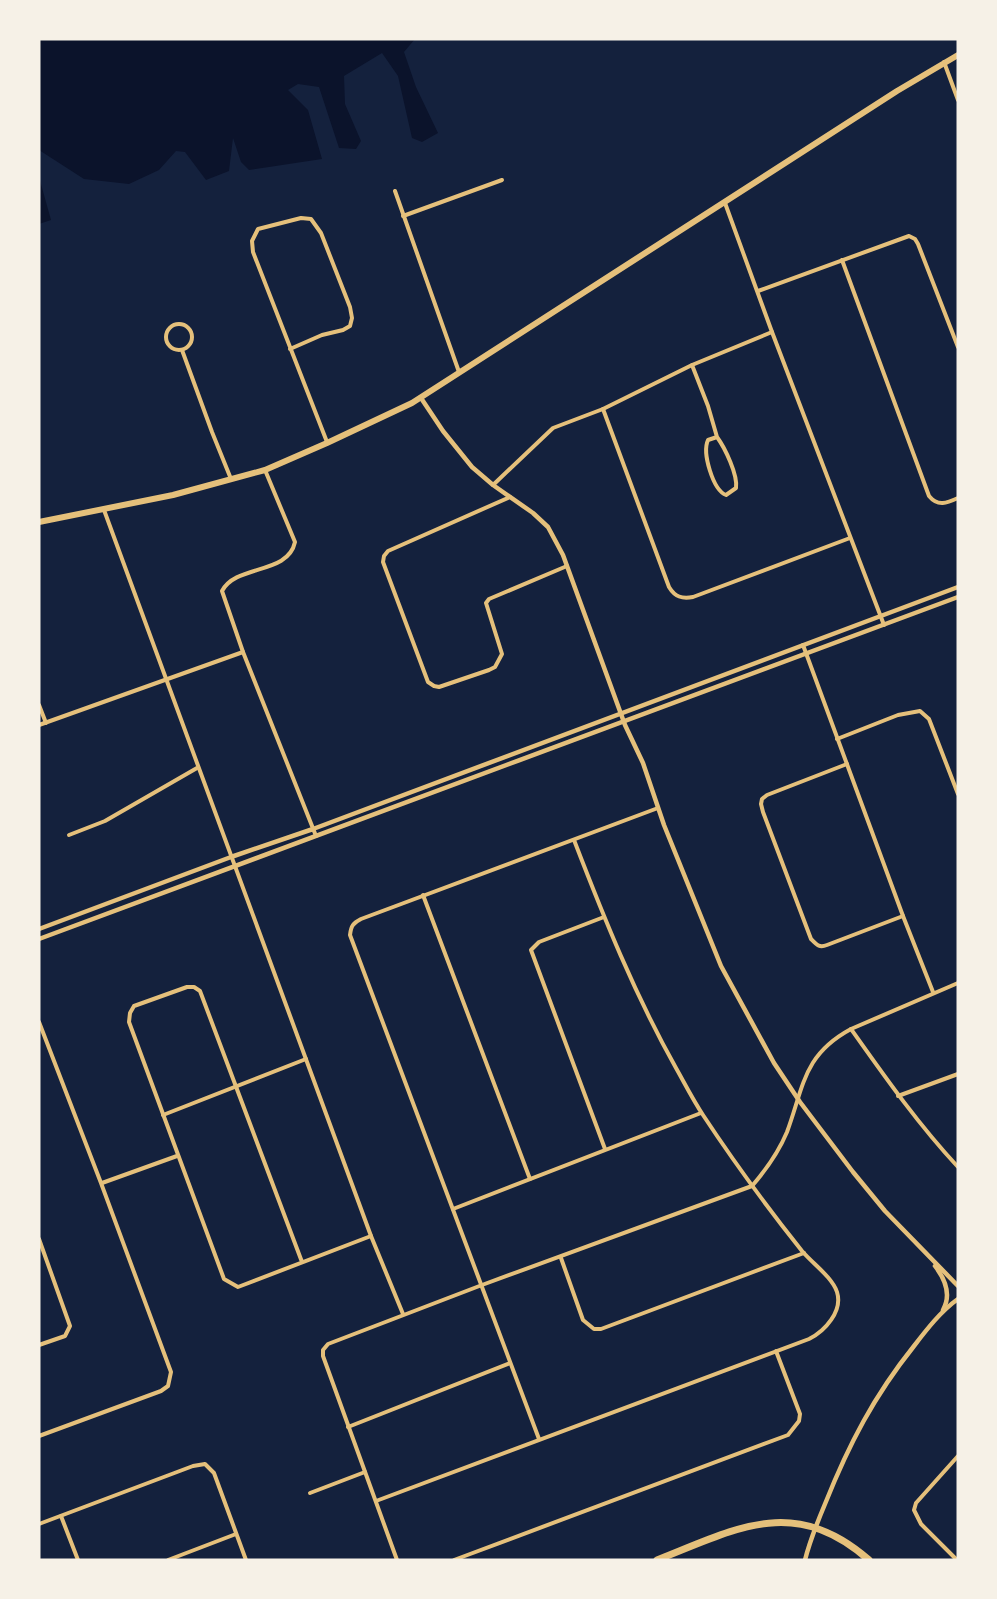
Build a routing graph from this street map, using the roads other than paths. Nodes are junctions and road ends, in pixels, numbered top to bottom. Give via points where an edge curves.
1 (958, 55) edge
2 (944, 62) junction
3 (958, 100) edge
4 (502, 180) dead end
5 (394, 191) dead end
6 (725, 203) junction
7 (403, 216) junction
8 (842, 260) junction
9 (758, 291) junction
10 (772, 332) junction
11 (958, 347) edge
12 (290, 349) junction
13 (182, 350) junction
14 (692, 365) junction
15 (460, 373) junction
16 (421, 398) junction
17 (603, 409) junction
18 (717, 437) junction
19 (327, 443) junction
20 (265, 470) junction
21 (231, 479) junction
22 (493, 485) junction
23 (510, 497) junction
24 (958, 498) edge
25 (104, 509) junction
26 (39, 522) edge
27 (850, 538) junction
28 (567, 566) junction
29 (958, 587) edge
30 (958, 597) edge
31 (880, 616) junction
32 (884, 625) junction
33 (803, 644) junction
34 (243, 652) junction
35 (806, 654) junction
36 (166, 679) junction
37 (39, 705) edge
38 (621, 713) junction
39 (624, 721) junction
40 (46, 723) junction
41 (39, 725) edge
42 (837, 739) junction
43 (847, 764) junction
44 (198, 768) junction
45 (958, 794) edge
46 (658, 808) junction
47 (313, 829) junction
48 (69, 835) dead end
49 (316, 837) junction
50 (574, 840) junction
51 (231, 857) junction
52 (234, 867) junction
53 (423, 896) junction
54 (903, 916) junction
55 (604, 917) junction
56 (39, 929) edge
57 (39, 939) edge
58 (958, 983) edge
59 (933, 992) junction
60 (40, 1025) edge
61 (851, 1029) junction
62 (306, 1059) junction
63 (958, 1074) edge
64 (236, 1085) junction
65 (898, 1096) junction
66 (797, 1098) junction
67 (701, 1113) junction
68 (163, 1115) junction
69 (605, 1149) junction
70 (177, 1156) junction
71 (958, 1167) edge
72 (530, 1179) junction
73 (101, 1183) junction
74 (752, 1186) junction
75 (453, 1209) junction
76 (371, 1236) junction
77 (39, 1239) edge
78 (920, 1247) junction
79 (804, 1253) junction
80 (561, 1258) junction
81 (302, 1262) junction
82 (482, 1285) junction
83 (958, 1286) edge
84 (958, 1299) edge
85 (403, 1314) junction
86 (933, 1324) junction
87 (39, 1346) edge
88 (776, 1352) junction
89 (510, 1363) junction
90 (348, 1426) junction
91 (39, 1436) edge
92 (539, 1439) junction
93 (958, 1456) edge
94 (364, 1472) junction
95 (310, 1493) dead end
96 (375, 1501) junction
97 (61, 1516) junction
98 (39, 1524) edge
99 (814, 1528) junction
100 (236, 1534) junction
101 (78, 1560) edge
102 (168, 1560) edge
103 (246, 1560) edge
104 (396, 1560) edge
105 (454, 1560) edge
106 (657, 1560) edge
107 (805, 1560) edge
108 (869, 1560) edge
109 (957, 1560) edge

1 - 2 main road
2 - 3 street
2 - 6 main road
4 - 7 street
5 - 7 street
6 - 9 street
6 - 15 main road
7 - 15 street
8 - 9 street
8 - 11 street via 909,236 915,239
8 - 24 street via 929,496 939,503
9 - 10 street
10 - 14 street
10 - 27 street
12 - 12 street via 252,241 258,229 311,219 321,233 352,318 350,326 343,330 321,334
12 - 19 street
13 - 13 street via 172,347 166,339 174,325 186,326 191,332 192,341
13 - 21 street
14 - 17 street
14 - 18 street
15 - 16 main road
16 - 19 main road
16 - 22 street via 456,448
17 - 22 street via 553,428
17 - 27 street via 669,587 678,597 693,597
18 - 18 street via 708,440 705,453 717,487 726,495 736,488 737,482
19 - 20 main road
20 - 21 main road
20 - 34 street via 295,542 294,551 285,559 230,581 222,591
21 - 25 main road
22 - 23 street
23 - 28 street via 548,528
23 - 28 street via 384,556 428,682 439,687 495,667 502,654 486,608 489,598
25 - 26 main road
25 - 36 street
27 - 31 street
28 - 38 street
29 - 31 street
30 - 32 street
31 - 32 street
31 - 33 street
32 - 35 street
33 - 35 street
33 - 38 street
34 - 36 street
34 - 47 street
35 - 39 street
35 - 42 street
36 - 40 street
36 - 44 street
37 - 40 street
38 - 39 street
38 - 47 street
39 - 46 street
39 - 49 street
40 - 41 street
42 - 43 street
42 - 45 street via 898,715 920,711 929,719
43 - 54 street
43 - 54 street via 767,795 761,804 767,823 811,939 817,945 828,945
44 - 48 street via 105,821
44 - 51 street
46 - 50 street
46 - 66 street via 721,966
47 - 49 street
47 - 51 street
49 - 52 street
50 - 53 street
50 - 55 street
51 - 52 street
51 - 56 street
52 - 57 street
52 - 62 street
53 - 72 street
53 - 75 street via 361,919 354,923 350,935
54 - 59 street
55 - 67 street via 657,1033
55 - 69 street via 539,942 531,950
58 - 59 street
59 - 61 street
60 - 73 street
61 - 65 street
61 - 66 street via 812,1062
62 - 64 street
62 - 76 street
63 - 65 street
64 - 68 street
64 - 68 street via 200,991 187,987 134,1006 129,1022
64 - 81 street
65 - 71 street
66 - 74 street via 786,1134
66 - 78 street via 859,1180
67 - 69 street
67 - 74 street
68 - 70 street
69 - 72 street
70 - 73 street
70 - 81 street via 224,1279 238,1287
72 - 75 street
73 - 91 street via 171,1379 161,1391
74 - 79 street
74 - 80 street
75 - 82 street
76 - 81 street
76 - 85 street
77 - 87 street via 70,1326 65,1336
78 - 83 street
78 - 86 street via 941,1275 948,1294 945,1307
79 - 80 street via 601,1329 594,1329 583,1320
79 - 88 street via 835,1287 838,1304 818,1335
80 - 82 street
82 - 85 street
82 - 89 street
84 - 86 street
85 - 90 street via 328,1344 324,1350
86 - 99 street via 862,1422
88 - 92 street
88 - 105 street via 800,1414 788,1435
89 - 90 street
89 - 92 street
90 - 94 street
92 - 96 street
93 - 109 street via 914,1510 921,1524
94 - 95 street
94 - 96 street
96 - 104 street
97 - 98 street
97 - 100 street via 205,1464 214,1473
97 - 101 street
99 - 106 highway via 753,1524
99 - 107 street
99 - 108 highway via 845,1542
100 - 102 street
100 - 103 street

